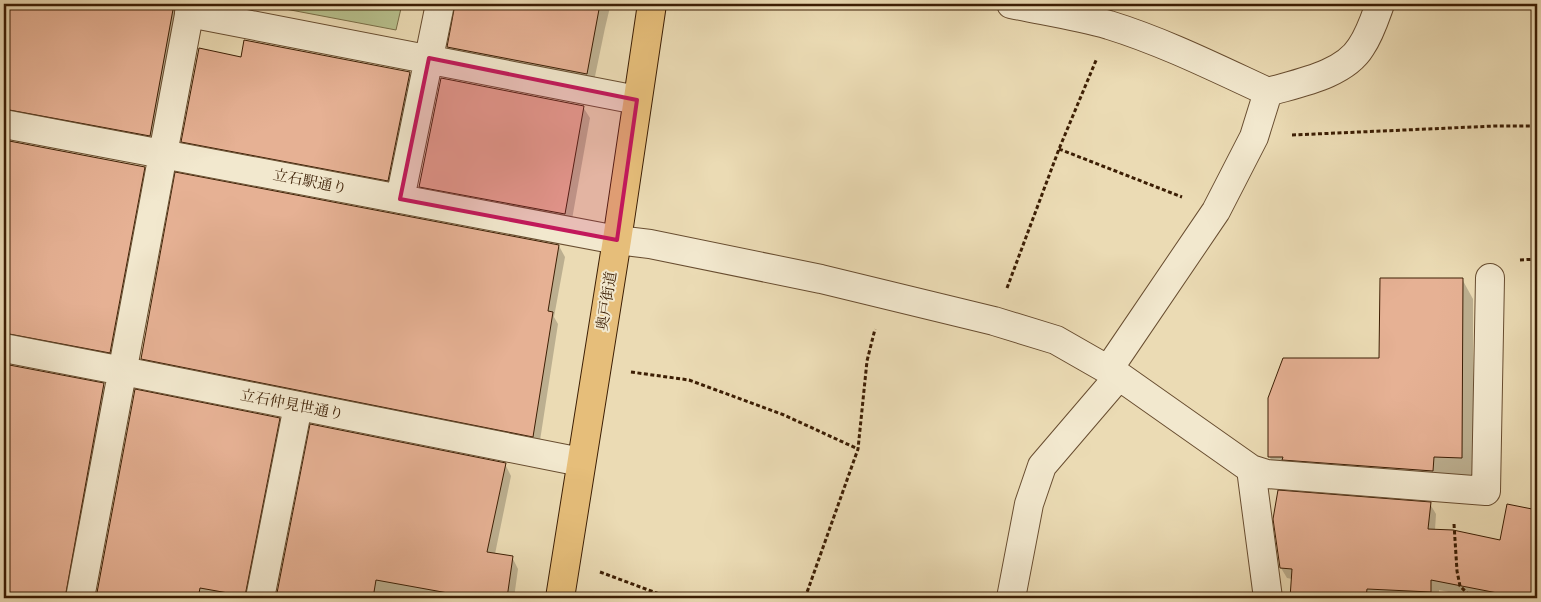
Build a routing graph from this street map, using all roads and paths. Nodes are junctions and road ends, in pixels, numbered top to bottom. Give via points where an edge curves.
1 (440, 4) edge
2 (652, 4) edge
3 (1011, 4) edge
4 (1380, 4) edge
5 (190, 8) edge
6 (1111, 26) junction
7 (429, 58) junction
8 (1268, 92) junction
9 (637, 100) junction
10 (4, 124) edge
11 (1537, 126) edge
12 (1254, 137) junction
13 (1059, 149) junction
14 (164, 154) junction
15 (400, 199) junction
16 (1216, 211) junction
17 (617, 240) junction
18 (1490, 278) dead end
19 (883, 294) junction
20 (994, 321) junction
21 (4, 348) edge
22 (596, 367) junction
23 (123, 371) junction
24 (1114, 373) junction
25 (298, 406) junction
26 (858, 449) junction
27 (581, 462) junction
28 (1250, 469) junction
29 (1451, 488) junction
30 (567, 559) junction
31 (80, 598) edge
32 (260, 598) edge
33 (560, 598) edge
34 (670, 598) edge
35 (805, 598) edge
36 (1011, 598) edge
37 (1268, 598) edge
38 (1472, 598) edge

1 - 7 street
2 - 9 main road, 奥戸街道
3 - 6 street
4 - 8 street via 1361,48 1349,60 1330,72
5 - 7 street
5 - 14 street
6 - 8 street via 1169,46
6 - 13 path
7 - 9 street
7 - 15 street
8 - 12 street
9 - 17 main road, 奥戸街道
10 - 14 street, 立石駅通り
11 - 12 path
12 - 16 street
13 - 16 path
13 - 20 path
14 - 15 street, 立石駅通り
14 - 23 street
15 - 17 street, 立石駅通り
16 - 24 street
17 - 19 street, 立石駅通り via 650,244
17 - 22 main road, 奥戸街道
18 - 29 street via 1486,491
19 - 20 street, 立石駅通り
19 - 26 path via 867,361
20 - 24 street, 立石駅通り via 1056,340
21 - 23 street, 立石仲見世通り
22 - 26 path via 689,380 784,416
22 - 27 main road, 奥戸街道
23 - 25 street, 立石仲見世通り
23 - 31 street
24 - 28 street, 立石駅通り
24 - 36 street via 1042,466 1029,504
25 - 27 street, 立石仲見世通り
25 - 32 street
26 - 35 path
27 - 30 main road, 奥戸街道
28 - 29 street via 1267,474
28 - 37 street
29 - 38 path via 1457,571 1460,586
30 - 33 main road, 奥戸街道
30 - 34 path

